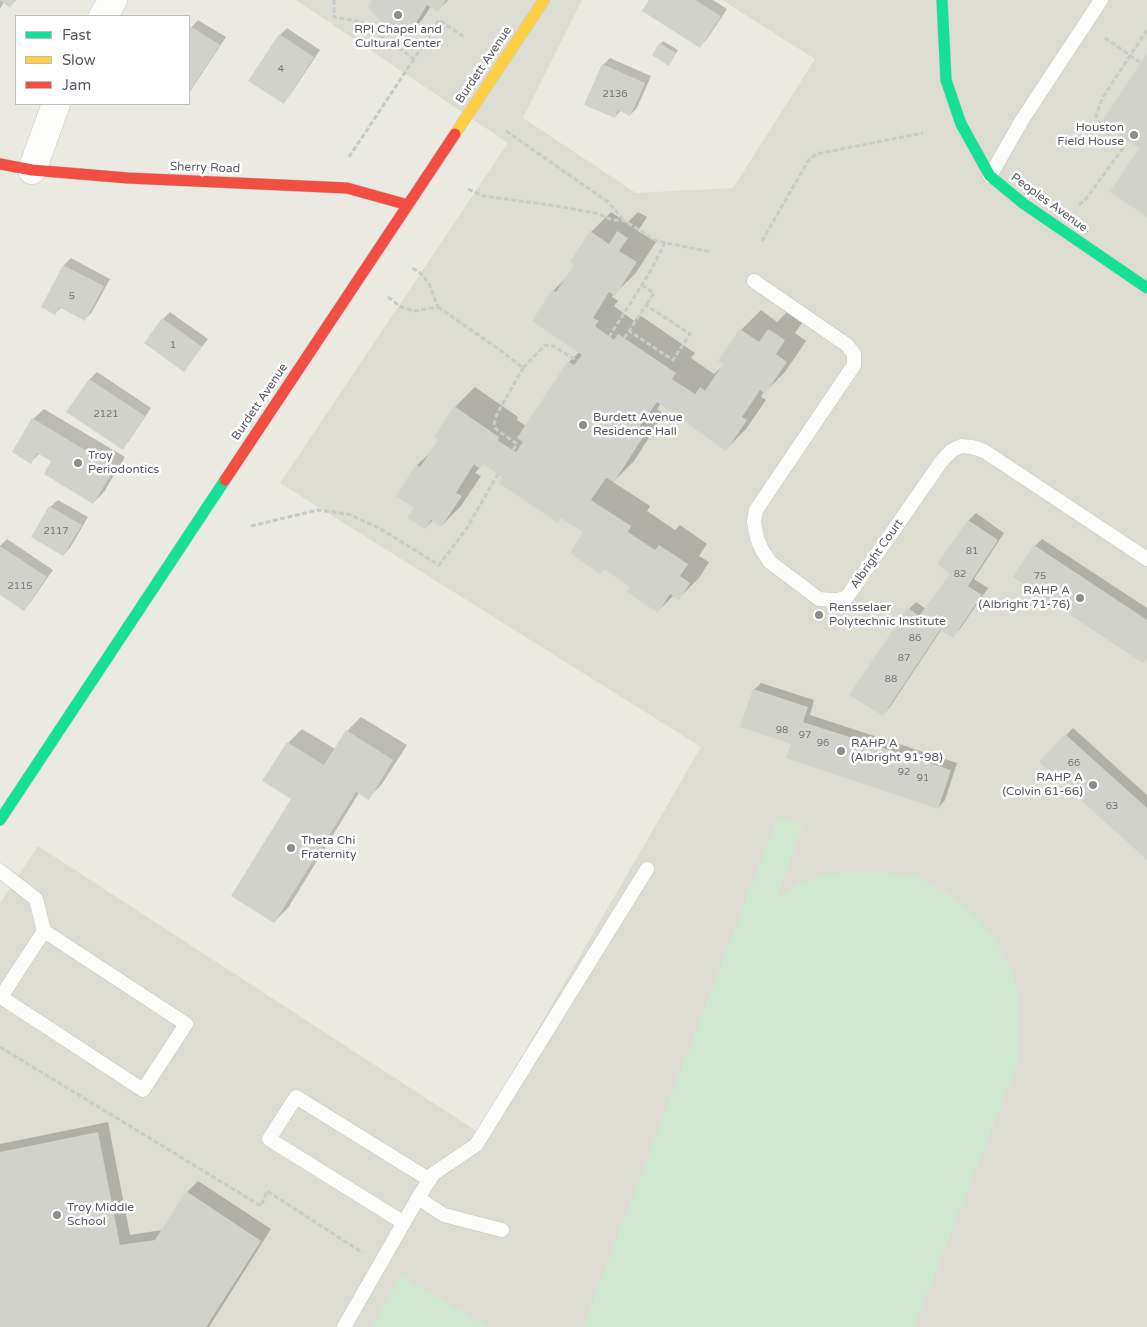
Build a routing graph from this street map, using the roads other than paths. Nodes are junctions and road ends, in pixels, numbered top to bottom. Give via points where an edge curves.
1 (113, 0) edge
2 (544, 0) edge
3 (942, 0) edge
4 (1101, 0) edge
5 (104, 15) edge
6 (56, 105) edge
7 (0, 164) edge
8 (32, 170) junction
9 (990, 176) junction
10 (408, 205) junction
11 (754, 281) dead end
12 (1147, 288) edge
13 (1147, 559) edge
14 (0, 820) edge
15 (647, 870) dead end
16 (0, 871) edge
17 (44, 931) junction
18 (430, 1180) junction
19 (418, 1198) junction
20 (404, 1223) junction
21 (502, 1230) dead end
22 (344, 1327) edge

1 - 5 street
2 - 10 street, Burdett Avenue
3 - 9 street, Peoples Avenue via 946,80 961,124
4 - 9 lane via 1022,120
6 - 8 street
7 - 8 street, Sherry Road
8 - 10 street, Sherry Road via 128,178 347,188
9 - 12 street, Peoples Avenue via 1024,204
10 - 14 street, Burdett Avenue
11 - 13 lane, Albright Court via 847,345 854,354 854,365 756,510 754,522 757,538 770,562 820,599 847,597 941,462 961,446 984,451
15 - 18 lane via 476,1146 433,1174
16 - 17 lane via 36,899
17 - 17 lane via 1,997 143,1090 186,1024
18 - 19 lane
18 - 20 lane via 296,1096 269,1139
19 - 20 lane
19 - 21 lane via 444,1215
20 - 22 lane

